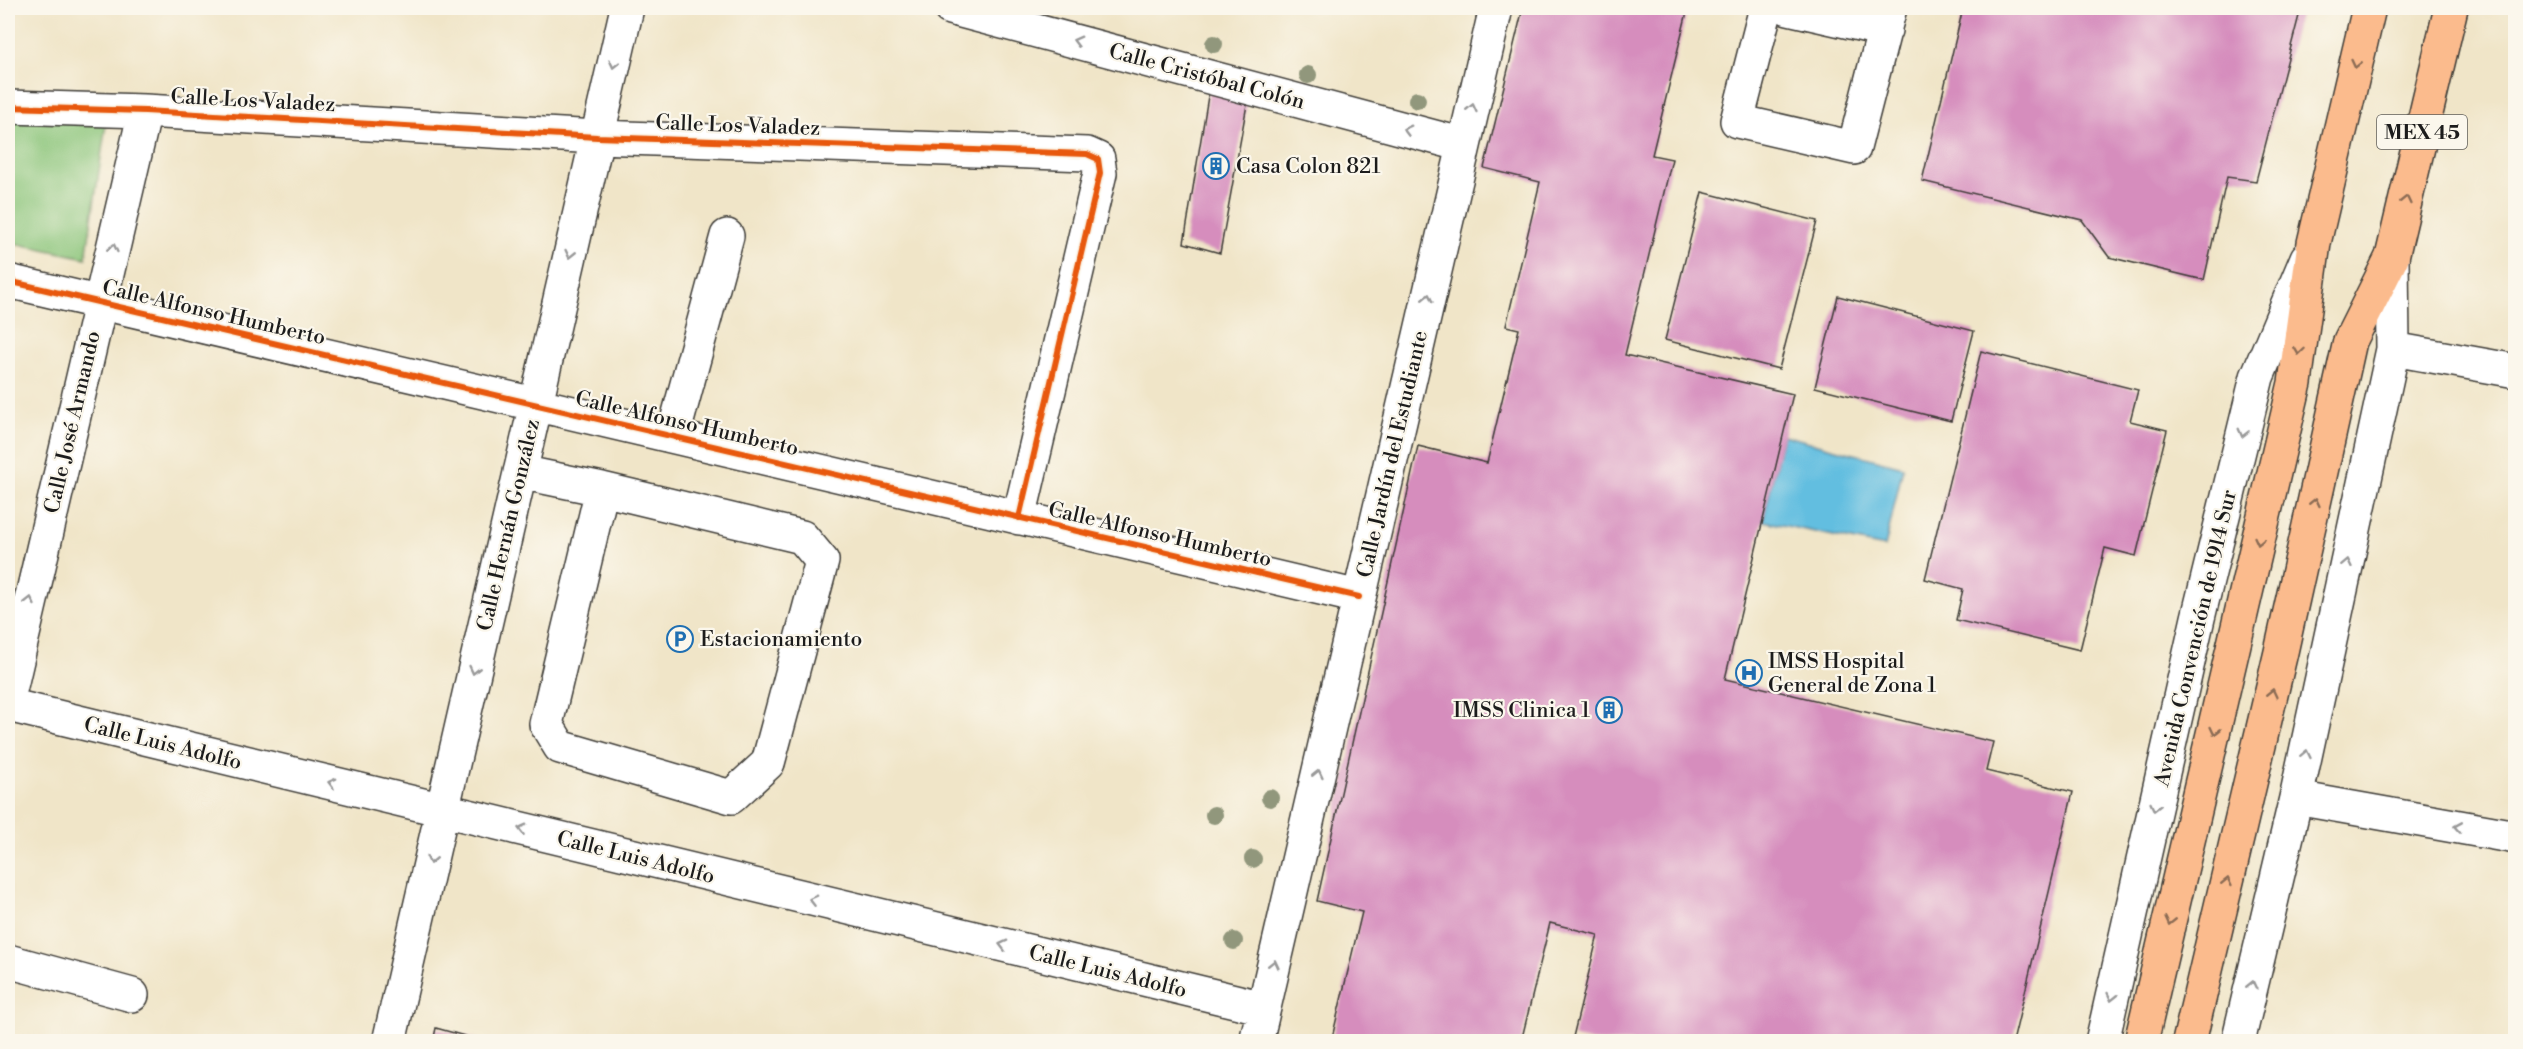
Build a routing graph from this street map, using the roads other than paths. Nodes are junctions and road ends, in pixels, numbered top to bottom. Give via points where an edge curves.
1 (627, 8) edge
2 (950, 8) edge
3 (1496, 8) edge
4 (1766, 8) edge
5 (1788, 8) edge
6 (2369, 8) edge
7 (2451, 8) edge
8 (1887, 19) edge
9 (8, 107) edge
10 (145, 111) junction
11 (597, 137) junction
12 (1464, 146) junction
13 (727, 236) dead end
14 (2314, 243) junction
15 (2392, 257) junction
16 (8, 281) edge
17 (100, 303) junction
18 (2393, 350) junction
19 (2516, 371) edge
20 (536, 405) junction
21 (673, 436) junction
22 (520, 472) junction
23 (602, 489) junction
24 (1019, 518) junction
25 (1359, 597) junction
26 (8, 699) edge
27 (8, 705) edge
28 (2296, 798) junction
29 (442, 810) junction
30 (2516, 837) edge
31 (8, 961) edge
32 (132, 995) dead end
33 (1264, 1008) junction
34 (389, 1041) edge
35 (1256, 1041) edge
36 (2102, 1041) edge
37 (2141, 1041) edge
38 (2189, 1041) edge
39 (2238, 1041) edge

1 -> 11 street, Calle Hernán González
12 -> 2 street, Calle Cristóbal Colón
12 -> 3 street, Calle Jardín del Estudiante
4 - 8 street via 1737,121 1854,148
5 - 8 street
6 -> 14 main road, Avenida Convención de 1914 Sur
15 -> 7 main road, MEX 45
9 - 10 street, Calle Los Valadez
10 - 11 street, Calle Los Valadez
17 -> 10 street, Calle José Armando
11 -> 20 street, Calle Hernán González
11 - 24 street, Calle Los Valadez via 1087,154 1098,159 1100,173
25 -> 12 street, Calle Jardín del Estudiante
13 - 21 street
14 -> 36 street, Avenida Convención de 1914 Sur via 2257,377
14 -> 37 main road, Avenida Convención de 1914 Sur via 2295,383
15 - 18 street, MEX 45
38 -> 15 main road via 2350,341
16 - 17 street, Calle Alfonso Humberto
17 - 20 street, Calle Alfonso Humberto
26 -> 17 street, Calle José Armando
18 - 19 street
28 -> 18 street, MEX 45
20 - 21 street, Calle Alfonso Humberto
20 - 22 street, Calle Hernán González
21 - 24 street, Calle Alfonso Humberto
22 - 23 street
22 -> 29 street, Calle Hernán González
23 - 23 street via 802,537 822,561 768,764 731,797 560,747 546,724
24 - 25 street, Calle Alfonso Humberto
33 -> 25 street, Calle Jardín del Estudiante
29 -> 27 street, Calle Luis Adolfo
30 -> 28 street
39 -> 28 street, MEX 45
33 -> 29 street, Calle Luis Adolfo
29 -> 34 street, Calle Hernán González
31 - 32 street
33 - 35 street, Calle Jardín del Estudiante

